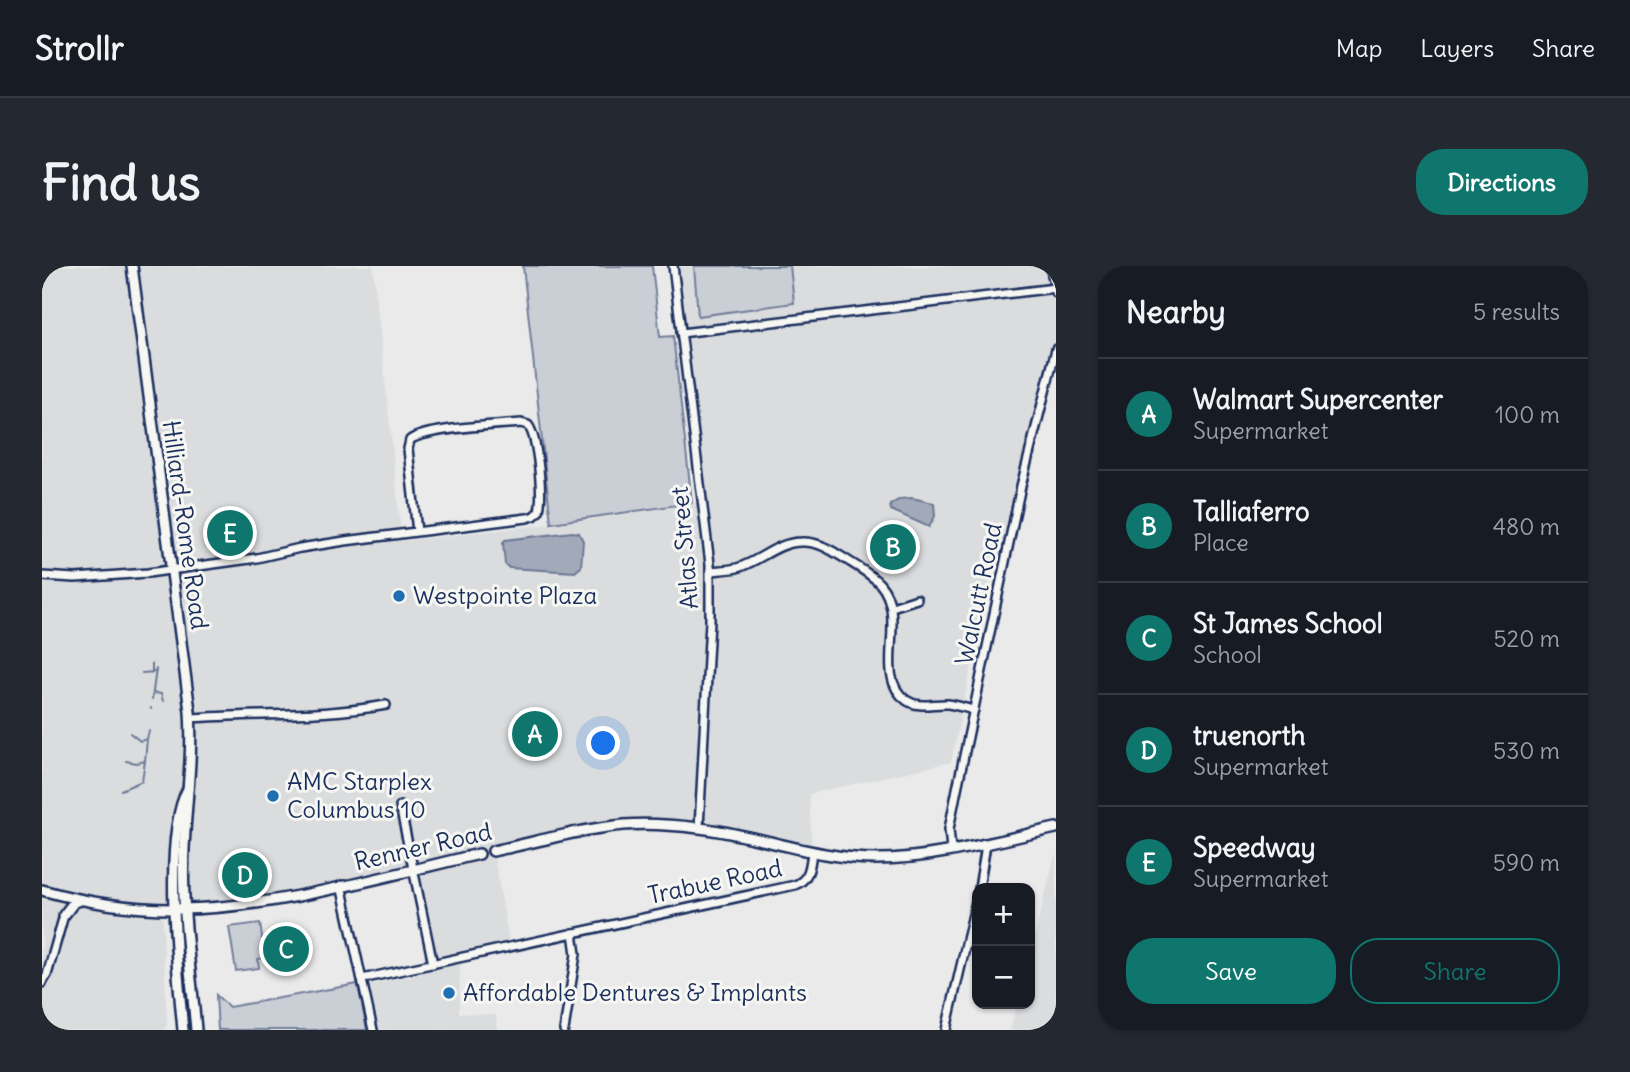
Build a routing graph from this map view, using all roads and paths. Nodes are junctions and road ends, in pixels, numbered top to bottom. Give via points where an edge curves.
1 (132, 266) edge
2 (673, 266) edge
3 (1050, 266) edge
4 (1055, 291) edge
5 (681, 332) junction
6 (1056, 349) edge
7 (417, 532) junction
8 (172, 570) junction
9 (710, 571) junction
10 (42, 576) edge
11 (917, 599) dead end
12 (892, 607) junction
13 (386, 705) dead end
14 (974, 710) junction
15 (191, 718) junction
16 (188, 789) junction
17 (400, 806) dead end
18 (699, 828) junction
19 (1056, 828) edge
20 (984, 843) junction
21 (951, 849) junction
22 (493, 851) joint
23 (812, 852) junction
24 (479, 854) joint
25 (413, 869) junction
26 (980, 883) edge
27 (341, 885) junction
28 (42, 890) edge
29 (57, 894) junction
30 (82, 899) junction
31 (175, 909) junction
32 (186, 909) junction
33 (64, 915) junction
34 (972, 918) edge
35 (573, 933) junction
36 (433, 964) junction
37 (362, 979) junction
38 (42, 982) edge
39 (183, 1030) edge
40 (196, 1030) edge
41 (373, 1030) edge
42 (564, 1030) edge
43 (946, 1030) edge

1 - 8 main road, Hilliard-Rome Road
2 - 5 street, Atlas Street
3 - 4 street
4 - 5 street
5 - 9 street, Atlas Street
6 - 14 street, Walcutt Road via 1021,486
7 - 7 street via 534,516 541,495 534,435 528,425 468,428 410,440
7 - 8 street
8 - 10 street
8 - 15 main road, Hilliard-Rome Road
9 - 12 street via 738,568 791,543 815,543 880,583
9 - 18 street, Atlas Street
11 - 12 street
12 - 14 street via 891,674 899,693 914,704
13 - 15 street
14 - 21 street, Walcutt Road via 949,829
15 - 16 main road, Hilliard-Rome Road
16 - 31 main road, Hilliard-Rome Road via 178,823
16 - 32 main road, Hilliard-Rome Road
17 - 25 street
18 - 22 main road, Renner Road via 623,825
18 - 23 main road, Renner Road
19 - 20 main road, Trabue Road
20 - 21 main road, Trabue Road
20 - 26 street
21 - 23 main road, Trabue Road via 877,859
22 - 24 street, Renner Road
23 - 35 street, Trabue Road via 807,874 795,884
24 - 25 main road, Renner Road
25 - 27 main road, Renner Road
25 - 36 street
27 - 32 main road, Renner Road via 265,901
27 - 37 street
28 - 29 main road, Renner Road
29 - 30 main road, Renner Road
29 - 33 main road
30 - 31 main road, Renner Road
30 - 33 main road
31 - 32 main road, Renner Road
31 - 39 main road, Hilliard-Rome Road
32 - 40 main road, Hilliard-Rome Road
33 - 38 street
34 - 43 street
35 - 36 street, Trabue Road
35 - 42 street via 576,954
36 - 37 street, Trabue Road
37 - 41 street

